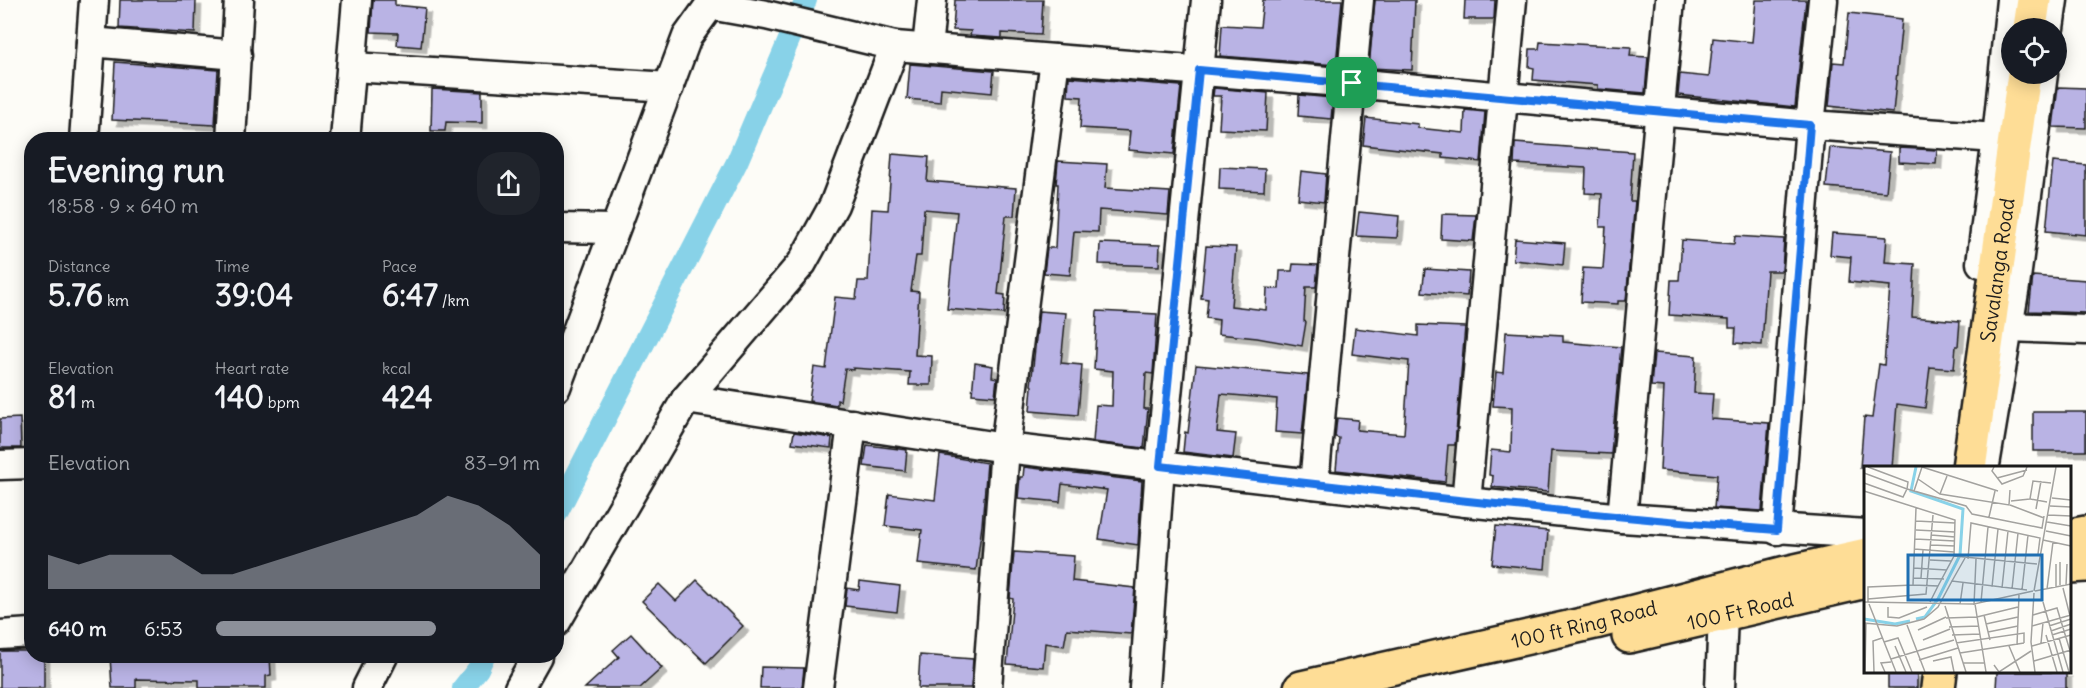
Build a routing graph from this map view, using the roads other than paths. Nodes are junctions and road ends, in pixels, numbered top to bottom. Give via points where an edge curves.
1 (94, 0) edge
2 (239, 0) edge
3 (357, 0) edge
4 (932, 0) edge
5 (1206, 0) edge
6 (1359, 0) edge
7 (1512, 0) edge
8 (1670, 0) edge
9 (1823, 0) edge
10 (2011, 0) edge
11 (2034, 0) edge
12 (2053, 0) edge
13 (711, 2) edge
14 (2032, 18) edge
15 (2050, 18) edge
16 (91, 42) junction
17 (895, 46) junction
18 (927, 48) junction
19 (237, 55) junction
20 (1055, 59) junction
21 (353, 67) junction
22 (1199, 70) junction
23 (1352, 83) junction
24 (2023, 84) edge
25 (2042, 84) edge
26 (669, 87) junction
27 (1503, 97) junction
28 (1659, 112) junction
29 (1810, 125) junction
30 (85, 132) edge
31 (232, 132) edge
32 (346, 132) edge
33 (1997, 138) junction
34 (564, 228) edge
35 (614, 229) junction
36 (2008, 327) junction
37 (2086, 330) edge
38 (564, 363) edge
39 (686, 399) junction
40 (852, 424) junction
41 (1005, 448) junction
42 (24, 464) edge
43 (1970, 464) edge
44 (0, 465) edge
45 (1160, 466) junction
46 (1314, 484) junction
47 (1466, 502) junction
48 (1622, 518) junction
49 (1777, 530) junction
50 (2086, 533) edge
51 (1864, 534) edge
52 (2071, 536) edge
53 (1864, 555) edge
54 (2086, 565) edge
55 (2071, 566) edge
56 (1864, 581) edge
57 (564, 608) edge
58 (1723, 615) junction
59 (24, 634) edge
60 (0, 635) edge
61 (380, 663) edge
62 (533, 663) edge
63 (1940, 673) edge
64 (1961, 673) edge
65 (367, 688) edge
66 (519, 688) edge
67 (818, 688) edge
68 (987, 688) edge
69 (1144, 688) edge
70 (1301, 688) edge
71 (1405, 688) edge
72 (1720, 688) edge
73 (1938, 688) edge
74 (1960, 688) edge

1 - 16 street
2 - 19 street
3 - 21 street
4 - 18 street
5 - 22 street
6 - 23 street
7 - 27 street
8 - 28 street
9 - 29 street
10 - 33 street
11 - 14 main road
12 - 15 street
13 - 17 street
13 - 26 street via 687,37
16 - 19 street
16 - 30 street
17 - 18 street
17 - 39 street via 834,205 802,263
18 - 20 street
19 - 31 street
20 - 22 street
20 - 41 street
21 - 26 street
21 - 32 street
22 - 23 street
22 - 45 street
23 - 27 street
23 - 46 street
24 - 43 main road, Savalanga Road
25 - 36 street
26 - 35 street
27 - 28 street
27 - 47 street
28 - 29 street
28 - 48 street
29 - 33 street
29 - 49 street
33 - 43 street
34 - 35 street
35 - 38 street
36 - 37 street
36 - 43 street
39 - 40 street
39 - 57 street
40 - 41 street
40 - 67 street
41 - 45 street
41 - 68 street
42 - 44 street
45 - 46 street
45 - 69 street
46 - 47 street
47 - 48 street
48 - 49 street
49 - 51 street
50 - 52 main road
53 - 70 main road, 100 ft Ring Road via 1595,622
54 - 55 main road
56 - 58 main road, 100 Ft Road
58 - 71 main road, 100 Ft Road
58 - 72 street
59 - 60 street
61 - 65 street
62 - 66 street
63 - 73 main road
64 - 74 main road

